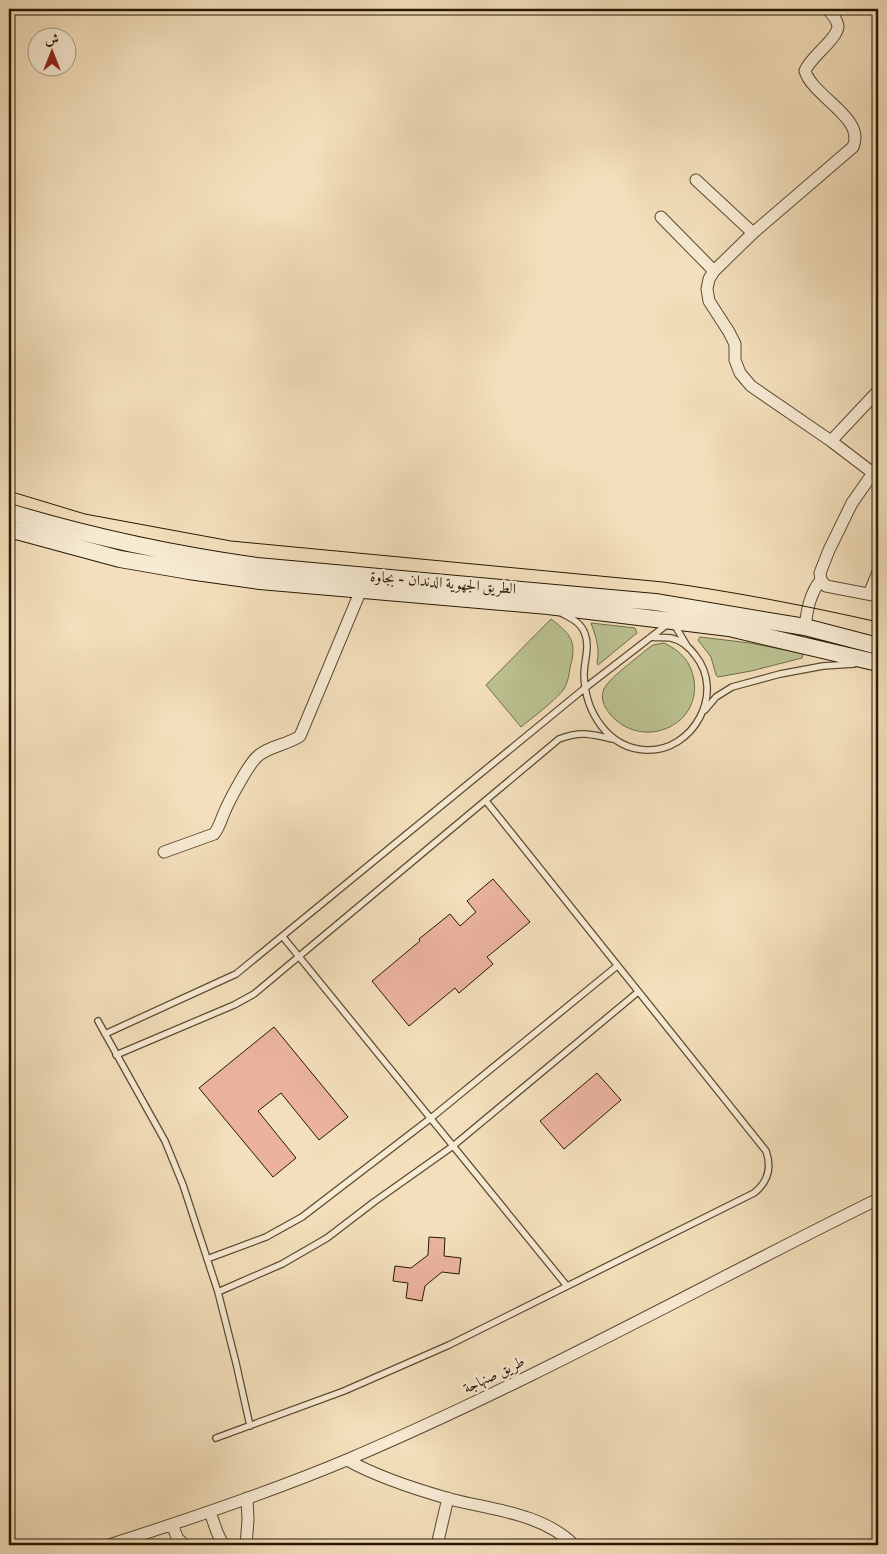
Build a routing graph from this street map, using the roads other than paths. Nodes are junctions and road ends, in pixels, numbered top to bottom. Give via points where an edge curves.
1 (827, 9) edge
2 (696, 180) dead end
3 (661, 217) dead end
4 (753, 233) junction
5 (714, 271) junction
6 (878, 391) edge
7 (831, 441) junction
8 (876, 470) edge
9 (9, 512) edge
10 (9, 529) edge
11 (878, 572) edge
12 (821, 580) junction
13 (360, 590) junction
14 (874, 595) edge
15 (548, 606) junction
16 (708, 610) junction
17 (666, 612) junction
18 (804, 627) junction
19 (651, 638) junction
20 (800, 644) junction
21 (687, 646) junction
22 (878, 646) edge
23 (876, 663) edge
24 (585, 688) junction
25 (704, 712) junction
26 (612, 739) junction
27 (486, 801) junction
28 (164, 852) dead end
29 (283, 937) junction
30 (299, 956) junction
31 (617, 966) junction
32 (638, 992) junction
33 (98, 1022) dead end
34 (105, 1034) junction
35 (116, 1055) junction
36 (431, 1118) junction
37 (453, 1146) junction
38 (878, 1199) edge
39 (207, 1258) junction
40 (568, 1286) junction
41 (218, 1292) junction
42 (250, 1426) junction
43 (216, 1438) dead end
44 (347, 1460) junction
45 (247, 1498) junction
46 (448, 1498) junction
47 (210, 1512) junction
48 (172, 1525) junction
49 (109, 1545) edge
50 (185, 1545) edge
51 (224, 1545) edge
52 (246, 1545) edge
53 (437, 1545) edge
54 (574, 1545) edge

1 - 4 street via 838,24 836,32 804,71 811,84 846,117 856,140 853,147
2 - 4 street
3 - 5 street
4 - 5 street
5 - 7 street via 707,289 709,300 735,344 735,360 740,374 751,386
6 - 7 street
7 - 8 street
8 - 12 street via 852,503 822,566
9 - 17 main road, الطريق الجهوية الدندان - بجاوة via 79,532 191,557
10 - 13 main road, الطريق الجهوية الدندان - بجاوة via 120,559 189,571
11 - 14 street
12 - 14 street via 826,586
12 - 18 street via 815,587
13 - 15 main road, الطريق الجهوية الدندان - بجاوة
13 - 28 street via 300,736 262,752 252,760 214,834
15 - 17 main road, الطريق الجهوية الدندان - بجاوة
15 - 24 lane via 582,627 588,646
16 - 17 main road, الطريق الجهوية الدندان - بجاوة
16 - 17 lane via 686,614
16 - 18 main road, الطريق الجهوية الدندان - بجاوة
17 - 19 lane
17 - 20 main road, الطريق الجهوية الدندان - بجاوة
17 - 21 lane
18 - 20 main road
18 - 22 main road, الطريق الجهوية الدندان - بجاوة
19 - 21 lane via 671,638
19 - 24 lane
20 - 23 main road, الطريق الجهوية الدندان - بجاوة
21 - 25 lane via 699,660 706,676
23 - 25 lane via 823,666 732,687 716,697
24 - 26 lane via 591,710
24 - 29 lane
25 - 26 lane via 688,734 664,748 628,747
26 - 27 lane via 587,733 559,739
27 - 30 lane
27 - 31 lane
29 - 30 lane
29 - 34 lane via 236,974
30 - 35 lane via 254,994 234,1005
30 - 36 lane
31 - 32 lane
31 - 36 lane
32 - 37 lane
32 - 40 lane via 766,1151 769,1173 761,1188 754,1193
33 - 34 lane
34 - 35 lane
35 - 39 lane via 165,1141
36 - 37 lane
36 - 39 lane via 302,1217 266,1237
37 - 40 lane
37 - 41 lane via 327,1238 282,1264
38 - 44 street, طريق صنهاجة via 520,1380
39 - 41 lane
40 - 42 lane via 440,1349 344,1391
41 - 42 lane
42 - 43 lane
44 - 45 street, طريق صنهاجة
44 - 46 street via 366,1471
45 - 47 street, طريق صنهاجة
45 - 52 street
46 - 53 street
46 - 54 street via 543,1523
47 - 48 street, طريق صنهاجة
47 - 51 street
48 - 49 street, طريق صنهاجة
48 - 50 street via 178,1539

